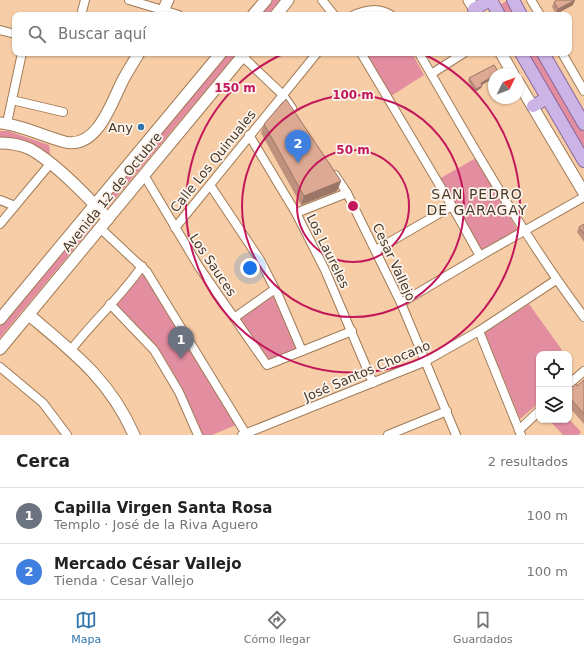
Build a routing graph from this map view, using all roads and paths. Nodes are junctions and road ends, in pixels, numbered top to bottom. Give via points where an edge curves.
1 (85, 0) edge
2 (129, 0) edge
3 (266, 0) edge
4 (288, 0) edge
5 (322, 0) edge
6 (490, 0) edge
7 (513, 0) edge
8 (531, 0) edge
9 (474, 8) edge
10 (164, 9) edge
11 (82, 12) edge
12 (256, 12) edge
13 (278, 12) edge
14 (332, 12) edge
15 (364, 12) edge
16 (384, 12) edge
17 (497, 12) edge
18 (520, 12) edge
19 (538, 12) edge
20 (0, 30) edge
21 (12, 33) edge
22 (21, 56) edge
23 (138, 56) edge
24 (219, 56) edge
25 (242, 56) edge
26 (244, 56) edge
27 (314, 56) edge
28 (363, 56) edge
29 (421, 56) edge
30 (459, 56) edge
31 (503, 56) edge
32 (523, 56) edge
33 (545, 56) edge
34 (564, 56) edge
35 (510, 68) edge
36 (431, 74) junction
37 (584, 91) edge
38 (524, 92) edge
39 (282, 94) junction
40 (546, 98) junction
41 (12, 100) junction
42 (532, 106) junction
43 (63, 112) dead end
44 (295, 114) edge
45 (4, 123) edge
46 (584, 124) edge
47 (249, 135) junction
48 (0, 143) edge
49 (584, 161) edge
50 (50, 164) junction
51 (330, 166) edge
52 (144, 175) junction
53 (210, 185) junction
54 (347, 193) junction
55 (584, 194) edge
56 (584, 197) edge
57 (0, 200) edge
58 (95, 205) junction
59 (15, 206) junction
60 (452, 206) junction
61 (296, 213) junction
62 (108, 219) junction
63 (0, 224) edge
64 (100, 228) junction
65 (175, 228) junction
66 (525, 231) junction
67 (376, 250) junction
68 (480, 256) junction
69 (142, 266) junction
70 (556, 280) junction
71 (274, 289) junction
72 (401, 303) junction
73 (110, 304) junction
74 (29, 315) junction
75 (584, 317) edge
76 (234, 318) junction
77 (0, 319) edge
78 (352, 331) junction
79 (479, 331) junction
80 (0, 349) edge
81 (71, 350) junction
82 (302, 351) junction
83 (424, 362) junction
84 (0, 367) edge
85 (584, 370) edge
86 (572, 381) edge
87 (373, 383) junction
88 (446, 411) junction
89 (536, 414) edge
90 (520, 432) edge
91 (244, 434) edge
92 (392, 434) edge
93 (67, 435) edge
94 (134, 435) edge
95 (198, 435) edge
96 (456, 435) edge

1 - 11 street
2 - 10 street
3 - 12 main road
4 - 13 main road
5 - 14 street
6 - 9 main road
6 - 17 main road
7 - 18 main road
8 - 19 street
15 - 16 street
20 - 21 street
22 - 41 street
23 - 45 main road via 100,124 82,140 67,142
24 - 58 main road, Avenida 12 de Octubre
25 - 52 main road, Avenida 12 de Octubre
26 - 39 street
27 - 39 street, Calle Los Quinuales
28 - 60 street
29 - 36 street
30 - 36 street
31 - 35 main road
32 - 40 main road
33 - 46 main road
34 - 37 street
36 - 66 street
38 - 42 main road
39 - 44 street
39 - 47 street, Calle Los Quinuales
40 - 42 main road
40 - 49 main road
41 - 43 street
41 - 45 street
42 - 55 main road
47 - 53 street, Calle Los Quinuales
47 - 61 street, Los Laureles
48 - 50 main road via 29,149
50 - 58 main road
50 - 59 street
51 - 54 street, Cesar Vallejo
52 - 62 main road, Avenida 12 de Octubre
52 - 65 street, Los Sauces
53 - 65 street, Calle Los Quinuales
53 - 71 street via 260,260
54 - 61 street
54 - 67 street, Cesar Vallejo
56 - 66 street
57 - 59 street
58 - 62 main road
58 - 77 main road, Avenida 12 de Octubre
59 - 63 street
60 - 67 street
60 - 68 street
61 - 78 street, Los Laureles
62 - 64 main road, Avenida 12 de Octubre
64 - 69 street
64 - 74 main road, Avenida 12 de Octubre
65 - 76 street, Los Sauces
66 - 68 street
66 - 70 street
67 - 72 street, Cesar Vallejo
68 - 72 street
69 - 73 street via 129,286
69 - 91 street
70 - 75 street
70 - 79 street, José Santos Chocano
71 - 76 street
71 - 82 street
72 - 83 street, Cesar Vallejo
73 - 81 street
73 - 95 street via 154,350 179,392
74 - 80 main road, Avenida 12 de Octubre
74 - 81 main road
76 - 82 street, Los Sauces via 267,365
78 - 82 street
78 - 87 street, Los Laureles
79 - 83 street, José Santos Chocano
79 - 90 street
81 - 94 main road via 109,389
83 - 87 street, José Santos Chocano
83 - 88 street, Cesar Vallejo
84 - 93 street via 43,403
85 - 86 street
87 - 91 street, José Santos Chocano
88 - 92 street
88 - 96 street, Cesar Vallejo
89 - 90 street

